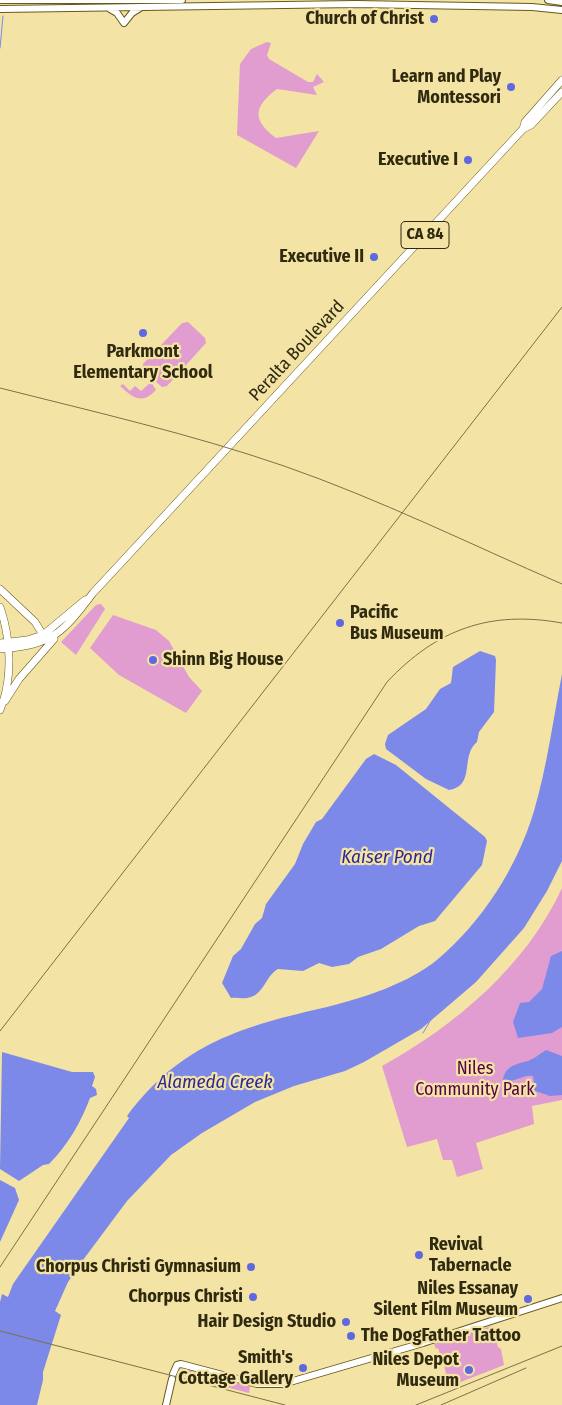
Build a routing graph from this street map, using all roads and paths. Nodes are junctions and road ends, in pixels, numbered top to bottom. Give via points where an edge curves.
1 (0, 0) edge
2 (182, 0) edge
3 (548, 0) edge
4 (562, 2) edge
5 (109, 3) edge
6 (140, 3) edge
7 (0, 9) edge
8 (562, 10) edge
9 (562, 80) edge
10 (562, 92) edge
11 (523, 129) junction
12 (0, 589) edge
13 (93, 593) junction
14 (0, 607) edge
15 (62, 621) junction
16 (35, 622) junction
17 (59, 633) junction
18 (43, 635) junction
19 (39, 644) junction
20 (5, 645) edge
21 (0, 650) edge
22 (2, 707) edge
23 (562, 1298) edge
24 (166, 1405) edge

1 - 5 main road
2 - 6 main road
3 - 4 main road
5 - 6 main road
5 - 6 main road via 124,23
5 - 7 main road
6 - 8 main road via 356,4
9 - 11 main road, Peralta Boulevard / CA 84 via 525,122
10 - 11 main road, Peralta Boulevard / CA 84 via 531,126
11 - 13 main road, Peralta Boulevard / CA 84
12 - 16 main road
13 - 15 main road, Peralta Boulevard / CA 84
13 - 17 main road, Peralta Boulevard / CA 84
14 - 20 main road
15 - 16 main road via 47,626
15 - 18 main road, Peralta Boulevard / CA 84
16 - 18 main road
17 - 19 main road, Peralta Boulevard
17 - 22 main road via 19,679
18 - 19 main road
18 - 20 main road, Peralta Boulevard / CA 84
19 - 20 main road, Peralta Boulevard
20 - 21 main road, Peralta Boulevard
20 - 22 main road via 8,675
23 - 24 main road via 283,1384 258,1384 177,1365

